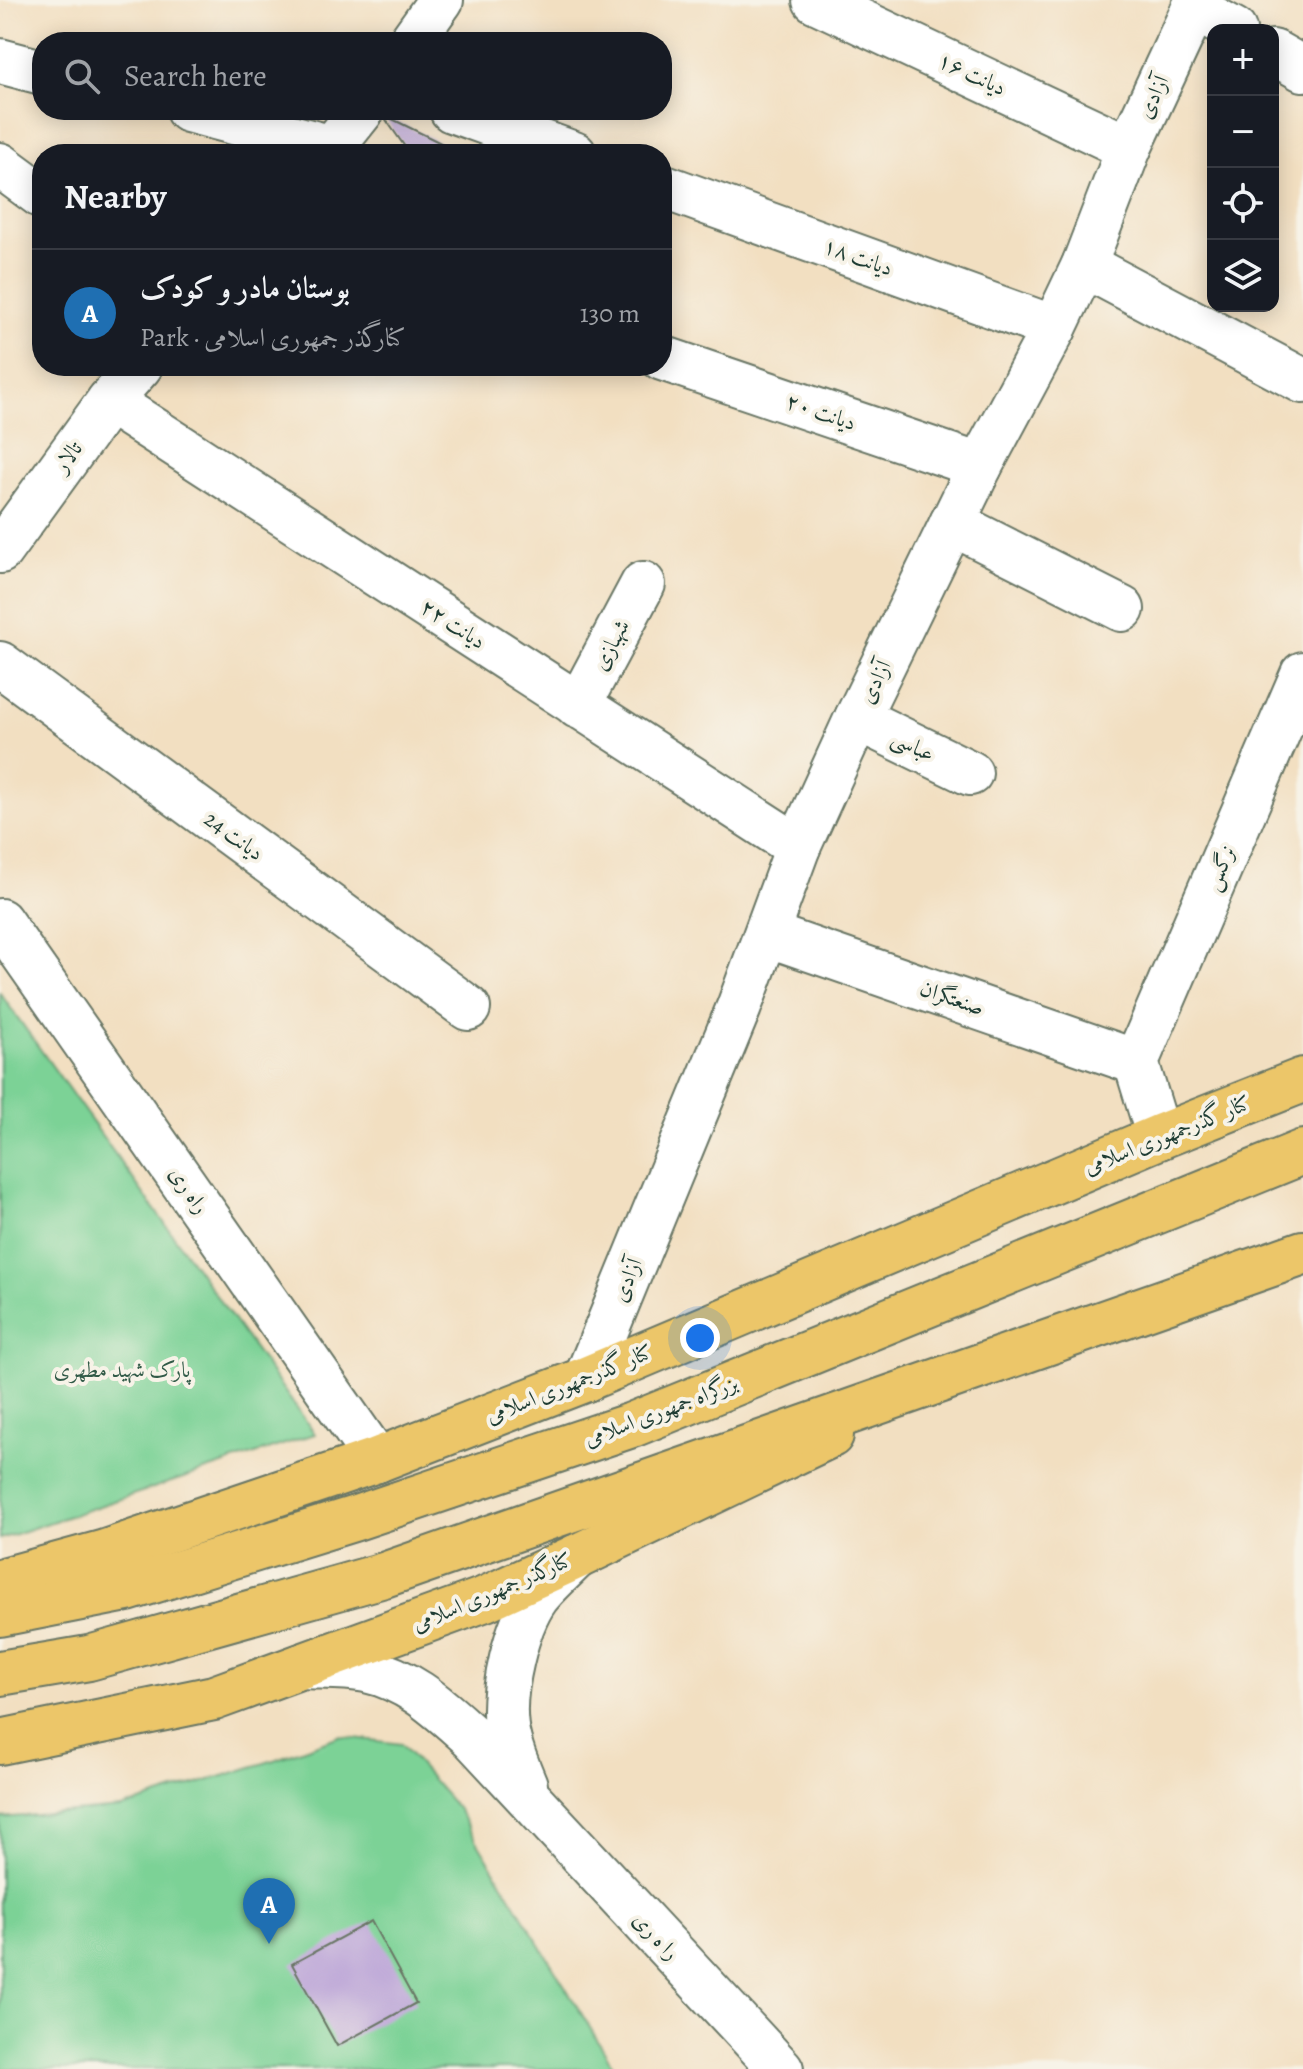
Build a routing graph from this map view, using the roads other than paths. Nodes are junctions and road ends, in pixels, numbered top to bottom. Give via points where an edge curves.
1 (441, 0) edge
2 (815, 0) edge
3 (1196, 4) edge
4 (1225, 24) edge
5 (418, 32) edge
6 (1279, 55) edge
7 (0, 61) edge
8 (32, 69) edge
9 (1303, 69) edge
10 (223, 120) edge
11 (354, 120) edge
12 (480, 120) edge
13 (306, 144) edge
14 (335, 144) edge
15 (546, 144) edge
16 (1129, 148) junction
17 (0, 165) edge
18 (32, 189) edge
19 (672, 190) edge
20 (1084, 265) junction
21 (1054, 328) junction
22 (672, 361) edge
23 (131, 376) edge
24 (1303, 381) edge
25 (109, 401) junction
26 (980, 466) junction
27 (952, 523) junction
28 (0, 551) edge
29 (643, 584) dead end
30 (1122, 609) dead end
31 (0, 664) edge
32 (1303, 674) edge
33 (578, 706) junction
34 (857, 718) junction
35 (970, 773) dead end
36 (798, 847) junction
37 (0, 921) edge
38 (767, 934) junction
39 (468, 1008) dead end
40 (1136, 1062) junction
41 (1303, 1080) edge
42 (1159, 1137) junction
43 (1303, 1152) edge
44 (1303, 1253) edge
45 (960, 1373) junction
46 (586, 1379) junction
47 (377, 1460) junction
48 (576, 1557) junction
49 (0, 1581) edge
50 (0, 1614) edge
51 (302, 1666) junction
52 (0, 1673) edge
53 (0, 1742) edge
54 (531, 1802) junction
55 (781, 2069) edge

1 - 5 street
2 - 16 street, دیانت ۱۶
3 - 4 street
3 - 16 street, آزادی
6 - 9 street
7 - 8 street
10 - 13 street
11 - 14 street
12 - 15 street
16 - 20 street, آزادی
17 - 18 street
19 - 21 street, دیانت ۱۸
20 - 21 street, آزادی
20 - 24 street
21 - 26 street, آزادی
22 - 26 street, دیانت ۲۰
23 - 25 street, تالار
25 - 28 street, تالار
25 - 33 street, دیانت ۲۲
26 - 27 street, آزادی
27 - 30 street
27 - 34 street, آزادی
29 - 33 street, شهبازی
31 - 39 street, دیانت 24
32 - 40 street, نرگس
33 - 36 street, دیانت ۲۲
34 - 35 street, عباسی
34 - 36 street, آزادی
36 - 38 street, آزادی
37 - 47 street, راه ری
38 - 40 street, صنعتگران
38 - 46 street, آزادی
40 - 42 street
41 - 42 main road, کنار گذرجمهوری اسلامی
42 - 46 main road, کنار گذرجمهوری اسلامی
43 - 50 main road, بزرگراه جمهوری اسلامی via 632,1425 127,1589
44 - 45 main road
45 - 48 main road, کنارگذر جمهوری اسلامی
45 - 52 main road via 384,1575 89,1658
46 - 47 main road, کنار گذرجمهوری اسلامی
47 - 49 main road, کنار گذرجمهوری اسلامی via 102,1553
48 - 51 main road, کنارگذر جمهوری اسلامی via 485,1599
48 - 54 street via 538,1596 512,1658 506,1726
51 - 53 main road, کنارگذر جمهوری اسلامی via 214,1698
51 - 54 street, را ه ری via 366,1670 411,1686 472,1737
54 - 55 street, را ه ری

